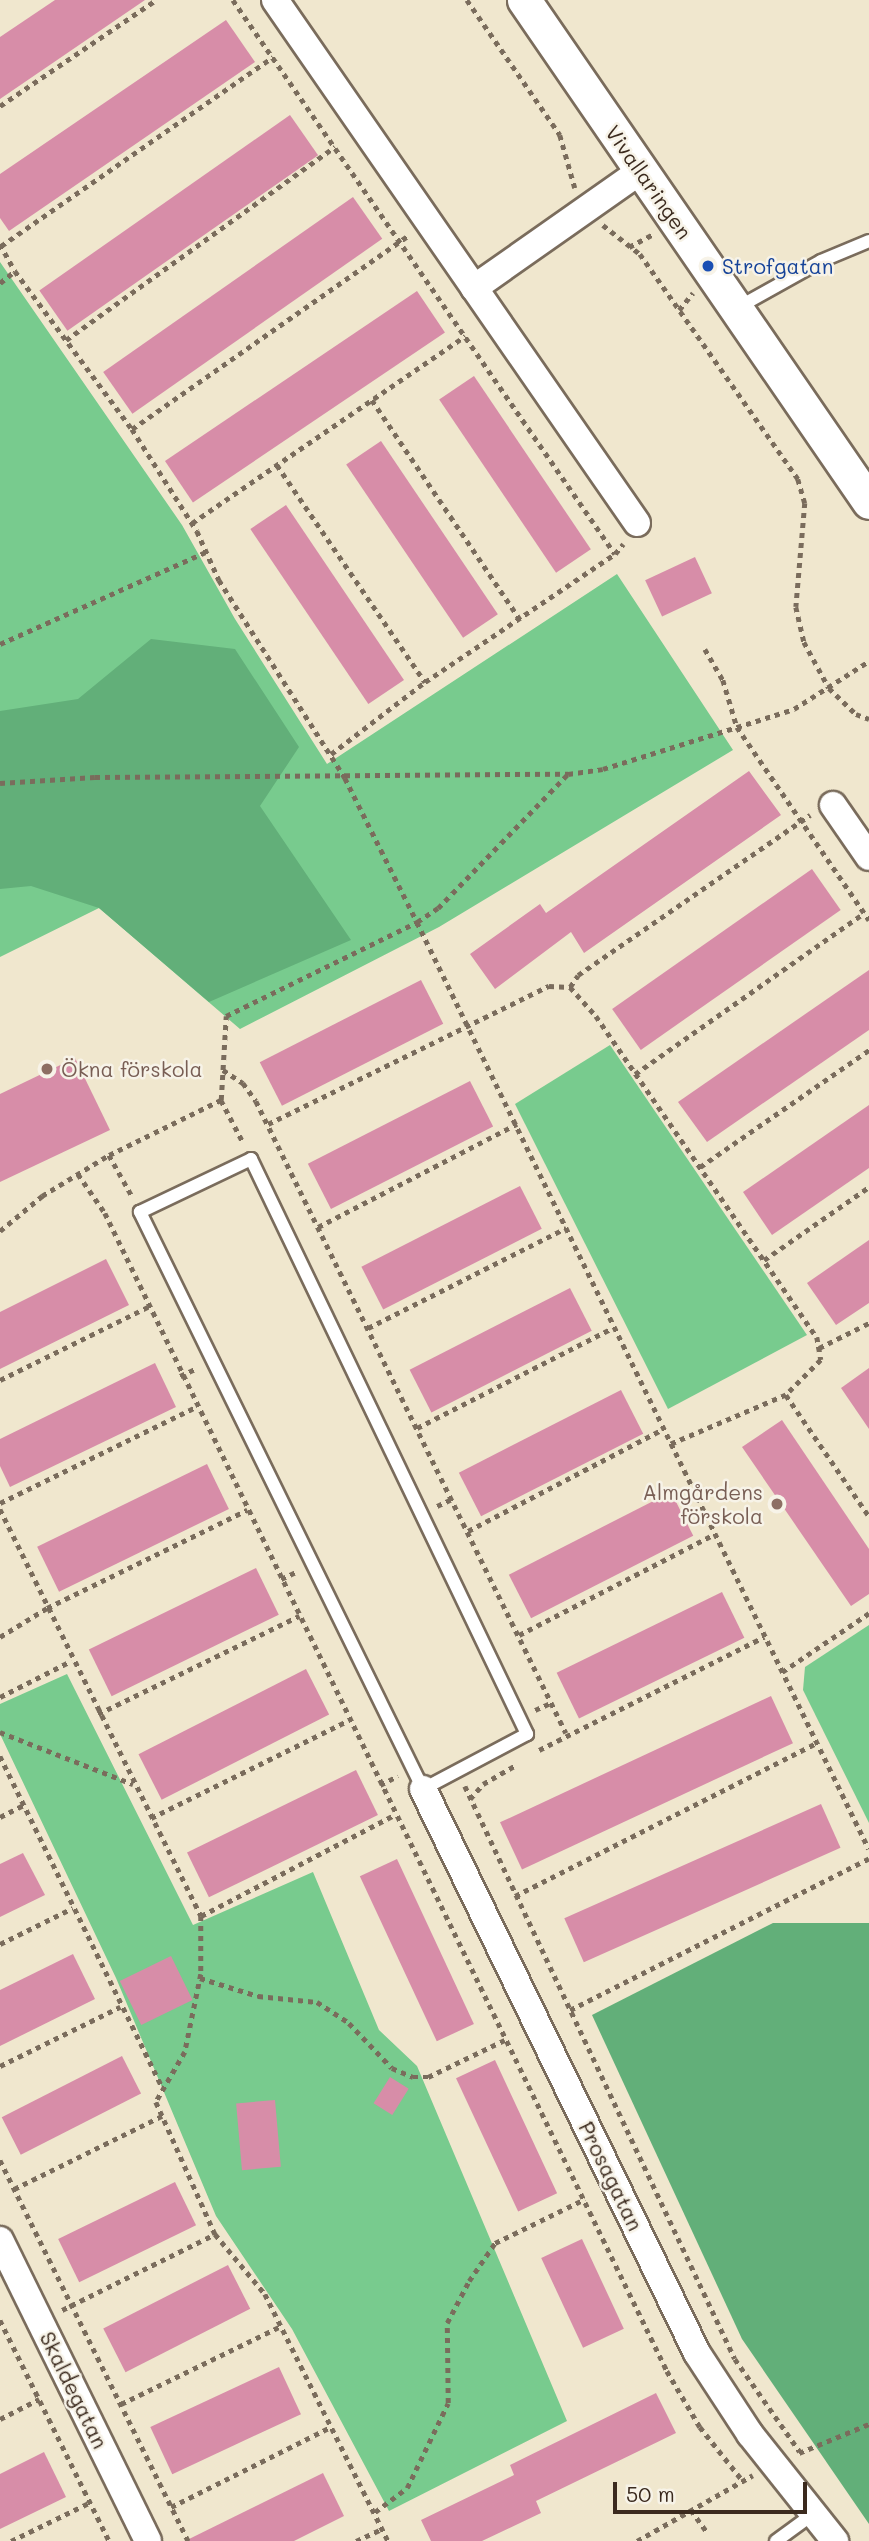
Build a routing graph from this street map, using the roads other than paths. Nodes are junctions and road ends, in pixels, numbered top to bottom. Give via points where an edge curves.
1 (275, 0) edge
2 (531, 2) edge
3 (642, 170) junction
4 (869, 242) edge
5 (474, 288) junction
6 (737, 308) junction
7 (869, 502) edge
8 (637, 523) road end
9 (833, 805) road end
10 (869, 857) edge
11 (423, 1789) junction
12 (0, 2240) edge
13 (813, 2514) junction
14 (148, 2541) edge
15 (776, 2541) edge
16 (835, 2541) edge

1 - 5 street
2 - 3 street, Vivallaringen
3 - 5 street
3 - 6 street, Vivallaringen
4 - 6 lane via 821,261
5 - 8 street
6 - 7 street, Vivallaringen
9 - 10 street
11 - 11 lane via 140,1212 251,1159 527,1734
11 - 13 street, Prosagatan via 697,2353 750,2434
12 - 14 street, Skaldegatan
13 - 15 lane
13 - 16 street, Prosagatan

